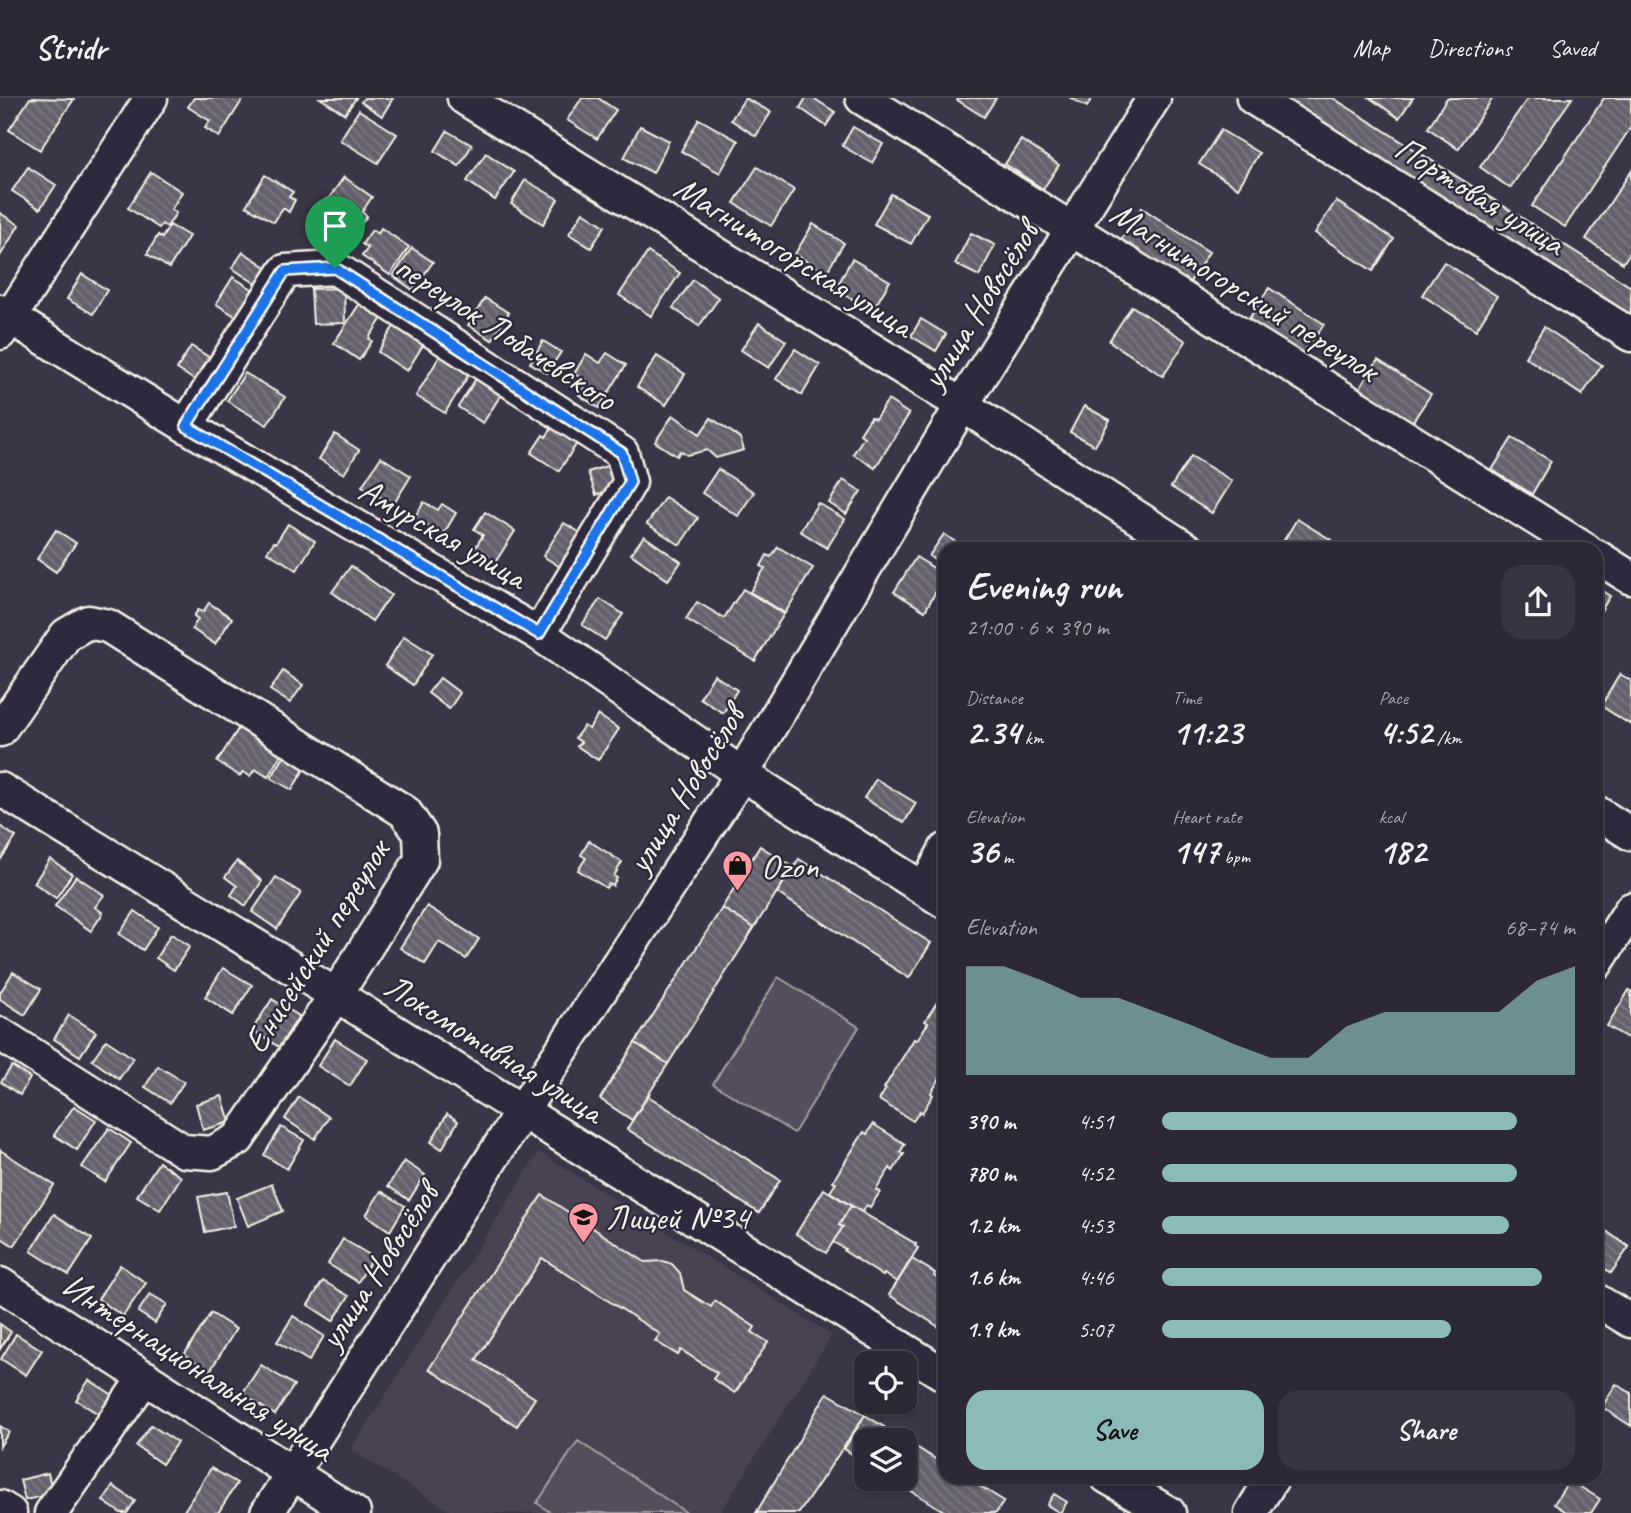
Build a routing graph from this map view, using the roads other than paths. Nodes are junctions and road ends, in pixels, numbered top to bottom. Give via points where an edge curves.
1 (151, 98) edge
2 (464, 98) edge
3 (862, 98) edge
4 (1154, 98) edge
5 (1253, 98) edge
6 (1072, 228) junction
7 (3, 320) edge
8 (1631, 335) edge
9 (962, 405) junction
10 (186, 426) junction
11 (1176, 542) edge
12 (1573, 542) edge
13 (1603, 560) edge
14 (1631, 578) edge
15 (539, 634) junction
16 (0, 730) edge
17 (742, 774) junction
18 (0, 789) edge
19 (1603, 816) edge
20 (1631, 834) edge
21 (935, 896) edge
22 (1631, 909) edge
23 (1603, 953) edge
24 (336, 995) junction
25 (0, 1034) edge
26 (523, 1111) junction
27 (0, 1284) edge
28 (1603, 1304) edge
29 (1631, 1321) edge
30 (938, 1371) edge
31 (145, 1377) junction
32 (291, 1473) junction
33 (1119, 1484) edge
34 (1269, 1484) edge
35 (0, 1507) edge
36 (9, 1513) edge
37 (51, 1513) edge
38 (267, 1513) edge
39 (354, 1513) edge
40 (1169, 1513) edge
41 (1251, 1513) edge

1 - 7 street
2 - 9 street, Магнитогорская улица
3 - 6 street, Магнитогорский переулок
4 - 6 street, улица Новосёлов
5 - 8 street, Портовая улица
6 - 9 street, улица Новосёлов
6 - 12 street, Магнитогорский переулок
7 - 10 street, Амурская улица
9 - 11 street, Магнитогорская улица
9 - 17 street, улица Новосёлов
10 - 15 street, Амурская улица
10 - 15 street, переулок Лобачевского via 285,271 335,268 622,453 630,482
13 - 14 street
15 - 17 street, Амурская улица
16 - 24 street, Енисейский переулок via 66,635 88,622 108,626 405,812 420,834 421,860
17 - 21 street, Амурская улица
17 - 26 street, улица Новосёлов
18 - 24 street, Локомотивная улица
19 - 20 street
22 - 23 street
24 - 25 street, Енисейский переулок via 238,1139 212,1153 184,1151
24 - 26 street, Локомотивная улица
26 - 30 street, Локомотивная улица
26 - 32 street, улица Новосёлов
27 - 31 street, Интернациональная улица
28 - 29 street
31 - 32 street, Интернациональная улица
31 - 37 street
32 - 38 street, улица Новосёлов
32 - 39 street, Интернациональная улица
33 - 40 street
34 - 41 street
35 - 36 street

